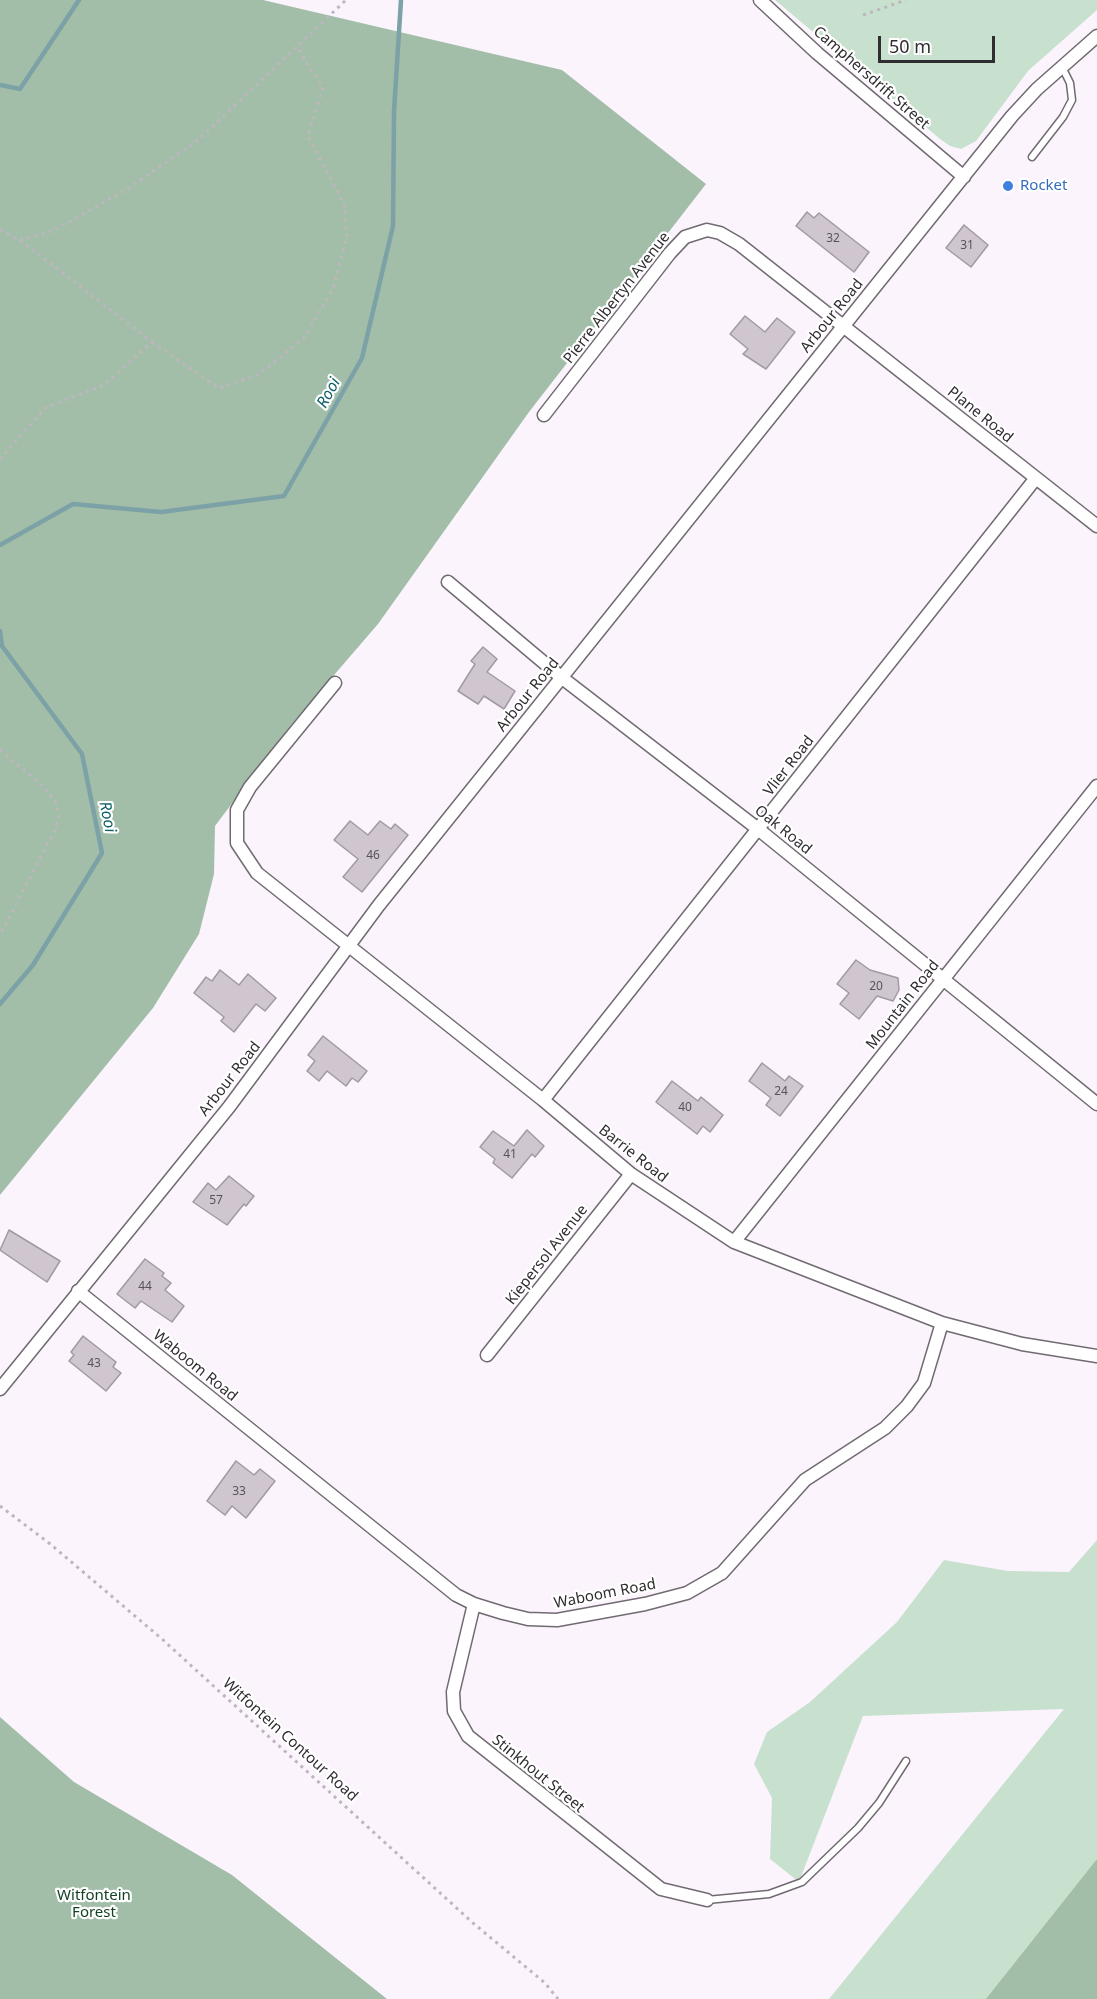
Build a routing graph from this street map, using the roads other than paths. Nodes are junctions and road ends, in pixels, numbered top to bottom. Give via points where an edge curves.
1 (760, 0) edge
2 (1097, 36) edge
3 (1062, 66) junction
4 (1032, 157) dead end
5 (964, 177) junction
6 (844, 326) junction
7 (544, 416) dead end
8 (1036, 478) junction
9 (1097, 526) edge
10 (448, 582) dead end
11 (561, 677) junction
12 (335, 683) dead end
13 (1097, 786) edge
14 (758, 829) junction
15 (349, 946) junction
16 (942, 980) junction
17 (543, 1100) junction
18 (1097, 1104) edge
19 (631, 1174) junction
20 (734, 1242) junction
21 (78, 1291) junction
22 (942, 1323) junction
23 (487, 1355) dead end
24 (1097, 1356) edge
25 (0, 1389) edge
26 (474, 1605) junction
27 (906, 1761) dead end
28 (707, 1900) joint

1 - 5 street, Camphersdrift Street
2 - 3 street, Arbour Road
3 - 4 lane via 1072,100
3 - 5 street, Arbour Road via 1011,116
5 - 6 street, Arbour Road
6 - 7 street, Pierre Albertyn Avenue via 730,237 697,231 670,253
6 - 8 street, Plane Road
6 - 11 street, Arbour Road
8 - 9 street, Plane Road
8 - 14 street, Vlier Road
10 - 11 street, Oak Road
11 - 14 street, Oak Road
11 - 15 street, Arbour Road
12 - 15 street, Barrie Road via 250,787 237,810 236,832 240,849 257,873
13 - 16 street, Mountain Road
14 - 16 street, Oak Road
14 - 17 street, Vlier Road
15 - 17 street, Barrie Road
15 - 21 street, Arbour Road via 229,1107
16 - 18 street, Oak Road
16 - 20 street, Mountain Road
17 - 19 street, Barrie Road
19 - 20 street, Barrie Road
19 - 23 street, Kiepersol Avenue
20 - 22 street, Barrie Road
21 - 25 street, Arbour Road
21 - 26 street, Waboom Road via 446,1588
22 - 24 street, Barrie Road via 1022,1344
22 - 26 street, Waboom Road via 924,1383 907,1406 885,1428 814,1472 730,1564 699,1587 645,1604 557,1620 528,1619
26 - 28 street, Stinkhout Street via 453,1692 454,1711 468,1736 661,1889
27 - 28 lane via 872,1812 802,1882 769,1894

